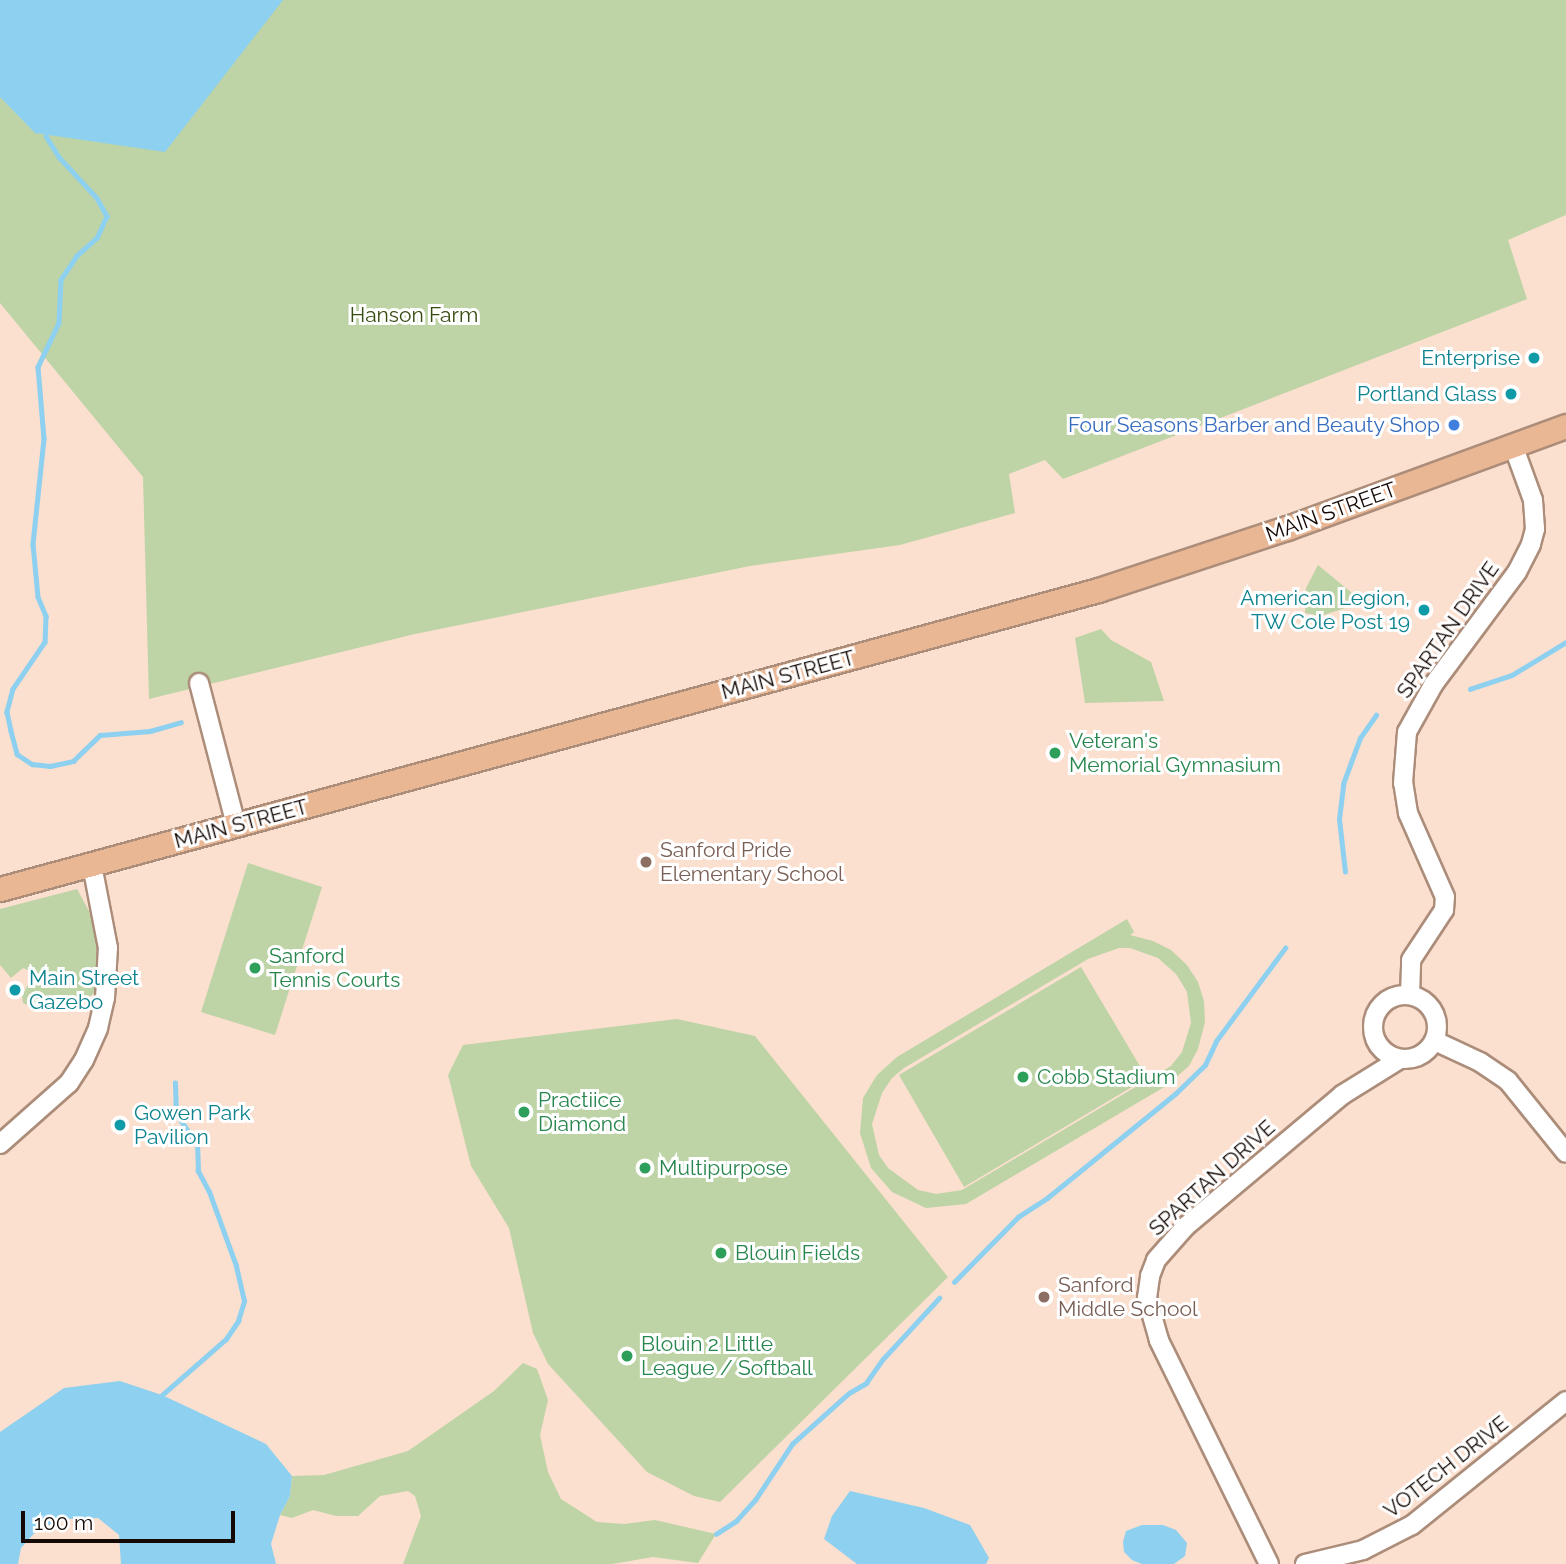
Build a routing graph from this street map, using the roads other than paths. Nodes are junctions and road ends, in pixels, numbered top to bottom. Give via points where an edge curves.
1 (1566, 426) edge
2 (1513, 445) junction
3 (199, 683) dead end
4 (236, 825) junction
5 (92, 864) junction
6 (0, 889) edge
7 (1410, 995) junction
8 (1435, 1041) junction
9 (1400, 1059) junction
10 (0, 1144) edge
11 (1566, 1153) edge
12 (1566, 1401) edge
13 (1269, 1564) edge
14 (1305, 1564) edge

1 - 2 main road, MAIN STREET
2 - 4 main road, MAIN STREET via 1287,528 1098,590
2 - 7 street, SPARTAN DRIVE via 1533,500 1531,544 1517,572 1433,685 1407,732 1403,783 1408,813 1445,897 1444,910 1411,960
3 - 4 street
4 - 5 main road, MAIN STREET
5 - 6 main road, MAIN STREET
5 - 10 street via 108,948 106,998 98,1028 69,1083
7 - 8 street via 1432,1009 1437,1024
7 - 9 street via 1387,1001 1373,1022 1379,1046
8 - 9 street via 1417,1058
8 - 11 street via 1508,1081
9 - 13 street, SPARTAN DRIVE via 1342,1095 1186,1226 1156,1259 1150,1276 1147,1298 1159,1340
12 - 14 street, VOTECH DRIVE via 1412,1525 1363,1550

